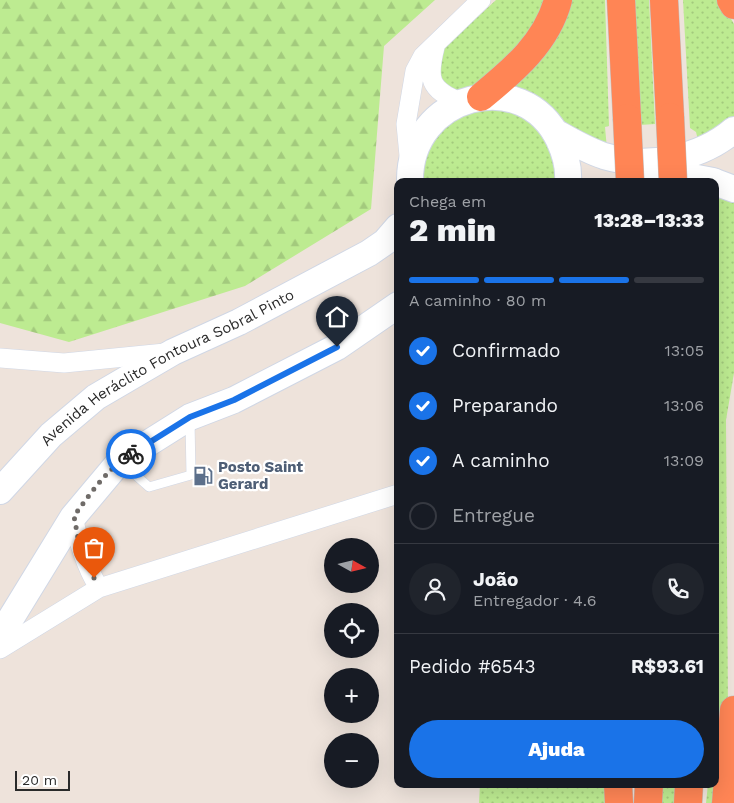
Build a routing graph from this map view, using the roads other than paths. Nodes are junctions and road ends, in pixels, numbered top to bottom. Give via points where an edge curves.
1 (481, 0) edge
2 (558, 0) edge
3 (621, 0) edge
4 (664, 0) edge
5 (731, 0) edge
6 (734, 5) edge
7 (436, 43) junction
8 (471, 100) junction
9 (734, 130) edge
10 (555, 132) junction
11 (410, 174) edge
12 (568, 178) edge
13 (630, 178) edge
14 (673, 178) edge
15 (678, 178) edge
16 (696, 178) edge
17 (719, 184) edge
18 (734, 189) edge
19 (394, 232) edge
20 (394, 308) edge
21 (173, 352) junction
22 (0, 358) edge
23 (190, 417) junction
24 (120, 461) junction
25 (0, 491) edge
26 (394, 495) edge
27 (74, 516) junction
28 (99, 588) junction
29 (0, 636) edge
30 (0, 649) edge
31 (734, 710) edge
32 (618, 788) edge
33 (649, 788) edge
34 (689, 788) edge
35 (619, 803) edge
36 (648, 803) edge
37 (688, 803) edge
38 (726, 803) edge

1 - 7 street
2 - 8 highway via 544,36 511,71
3 - 13 highway, bridge
4 - 14 highway, bridge
5 - 6 highway
7 - 8 street via 430,78 436,89
7 - 11 street via 423,56 415,71 406,124
8 - 10 street via 503,98 523,104 541,116
8 - 11 street via 442,112 426,128 416,146
9 - 10 street via 700,153 628,161 580,147
10 - 12 street via 564,152
15 - 16 street
17 - 18 street
19 - 21 street, Avenida Heráclito Fontoura Sobral Pinto via 369,253 239,322
20 - 23 street via 337,347 234,400
21 - 22 street via 64,363
21 - 25 street, Avenida Heráclito Fontoura Sobral Pinto via 96,397 50,435
23 - 24 street
23 - 24 lane via 191,476 150,487
24 - 27 street
26 - 28 street
27 - 28 street via 83,556
27 - 29 street
28 - 30 street
31 - 38 highway
32 - 35 highway
33 - 36 highway
34 - 37 highway

